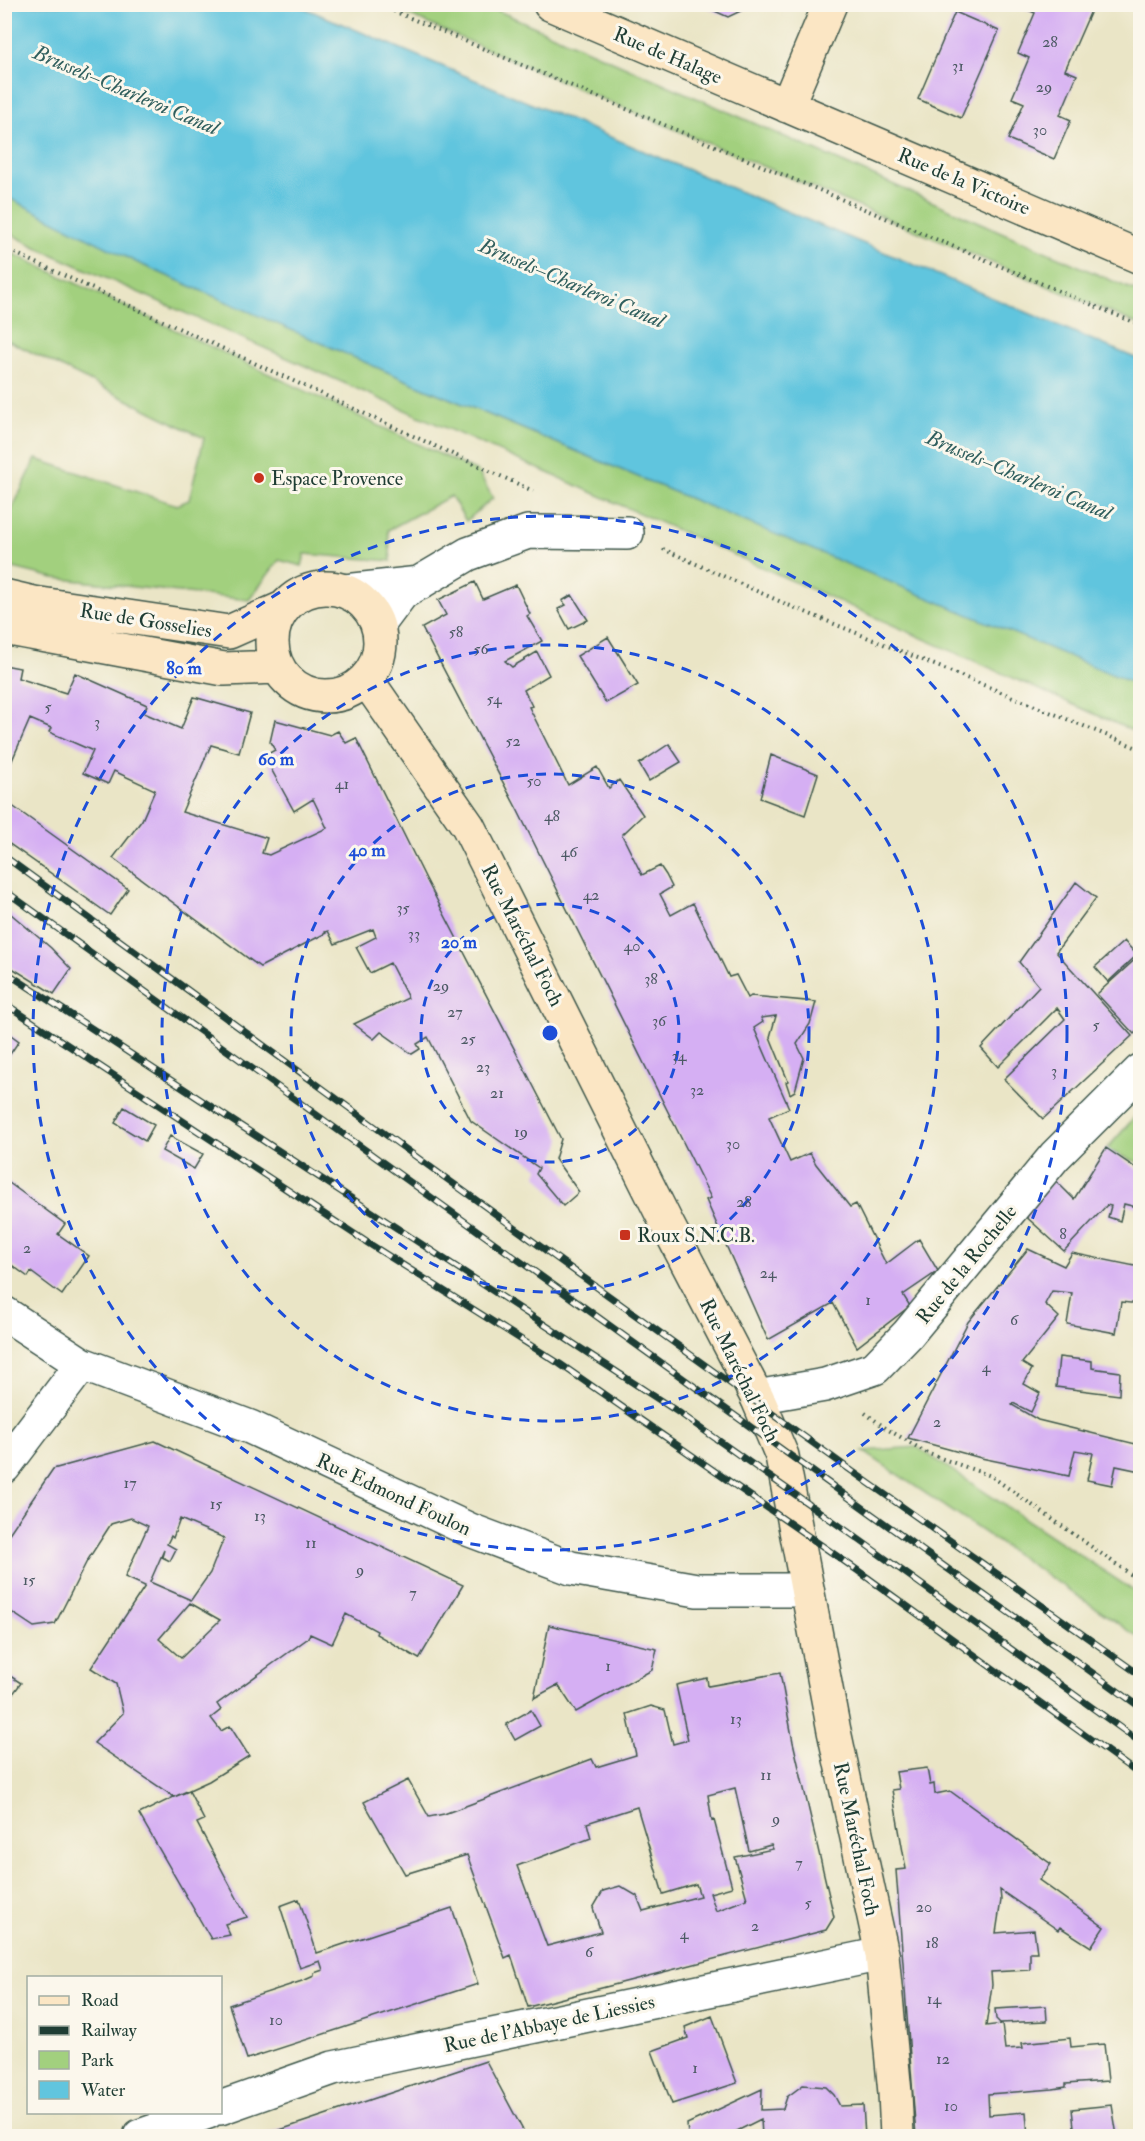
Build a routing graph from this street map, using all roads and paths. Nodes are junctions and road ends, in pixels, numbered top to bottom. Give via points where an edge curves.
1 (377, 4) edge
2 (550, 4) edge
3 (830, 4) edge
4 (787, 106) junction
5 (1140, 257) edge
6 (1140, 325) edge
7 (627, 533) dead end
8 (420, 583) junction
9 (345, 591) junction
10 (4, 596) edge
11 (283, 608) junction
12 (378, 625) junction
13 (4, 628) edge
14 (277, 667) junction
15 (366, 679) junction
16 (1140, 1071) edge
17 (4, 1313) edge
18 (82, 1364) junction
19 (825, 1385) junction
20 (757, 1397) junction
21 (4, 1467) edge
22 (1140, 1581) edge
23 (807, 1590) junction
24 (882, 1954) junction
25 (222, 2107) edge
26 (202, 2114) edge
27 (140, 2136) edge
28 (897, 2136) edge

1 - 6 path
2 - 4 street, Rue de Halage
3 - 4 street
4 - 5 street, Rue de la Victoire
7 - 8 street via 528,532 468,554
8 - 9 street
8 - 12 street via 402,593
9 - 11 street via 312,589
9 - 12 street via 371,610
10 - 11 street, Rue de Gosselies via 229,632
11 - 14 street via 272,637
12 - 15 street via 379,653
13 - 14 street, Rue de Gosselies via 224,669
14 - 15 street via 288,681 319,696 336,696
15 - 20 street, Rue Maréchal Foch via 468,826
16 - 19 street, Rue de la Rochelle via 1055,1156 876,1368
17 - 18 street, Rue Edmond Foulon
18 - 21 street
18 - 23 street, Rue Edmond Foulon via 250,1427 470,1530 571,1568 697,1590
19 - 20 street, Rue de la Rochelle
19 - 22 path via 929,1454 991,1476
20 - 23 street, Rue Maréchal Foch via 782,1456
23 - 24 street, Rue Maréchal Foch
24 - 25 street, Rue de l'Abbaye de Liessies via 333,2068
24 - 28 street, Rue Maréchal Foch
26 - 27 street

